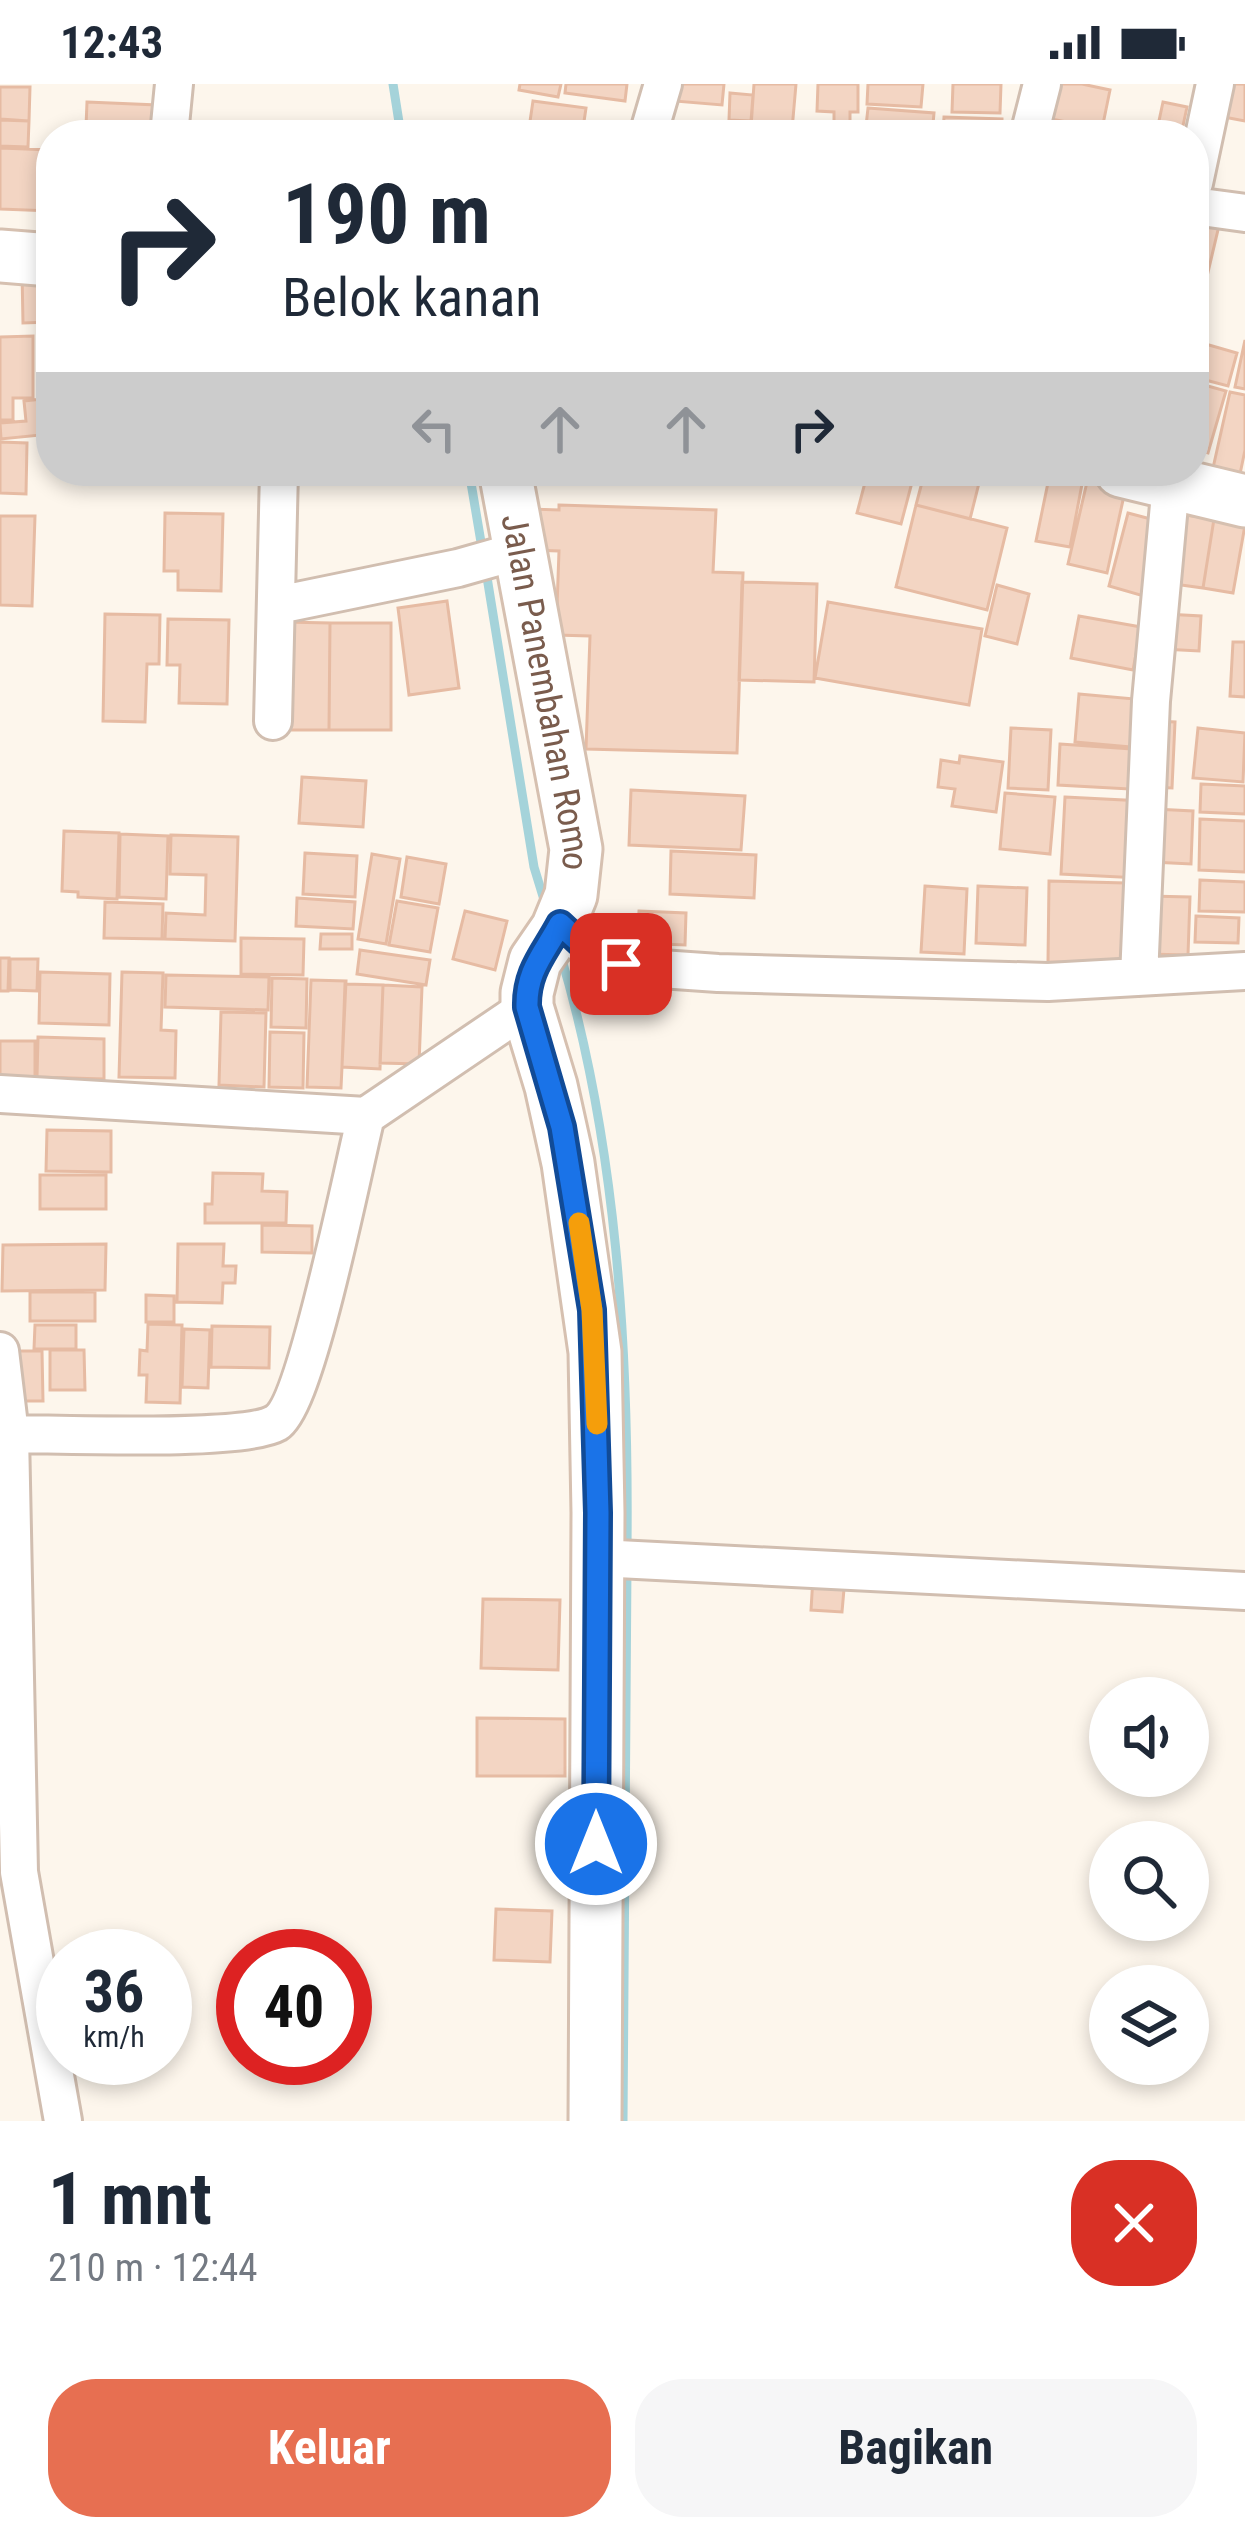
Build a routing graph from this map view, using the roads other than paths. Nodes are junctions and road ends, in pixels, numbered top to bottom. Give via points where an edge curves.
1 (173, 84) edge
2 (663, 84) edge
3 (1042, 84) edge
4 (1215, 84) edge
5 (171, 120) edge
6 (660, 120) edge
7 (1033, 120) edge
8 (1207, 120) edge
9 (1209, 208) edge
10 (1245, 213) edge
11 (0, 256) edge
12 (36, 259) edge
13 (279, 486) edge
14 (507, 486) edge
15 (1172, 486) edge
16 (1184, 486) edge
17 (1245, 501) edge
18 (509, 554) junction
19 (278, 604) junction
20 (273, 721) dead end
21 (545, 956) junction
22 (1245, 971) edge
23 (1139, 977) junction
24 (0, 1094) edge
25 (365, 1116) junction
26 (0, 1352) edge
27 (10, 1434) junction
28 (6, 1510) edge
29 (620, 1559) junction
30 (1245, 1591) edge
31 (9, 1871) edge
32 (63, 2121) edge
33 (596, 2121) edge

1 - 5 street
2 - 6 street
3 - 7 street
4 - 8 street
9 - 10 street
11 - 12 street
13 - 19 street
14 - 18 street, Jalan Panembahan Romo
15 - 23 street via 1151,701
16 - 17 street
18 - 19 street
18 - 21 street, Jalan Panembahan Romo via 576,849 574,885
19 - 20 street
21 - 23 street via 590,952 632,967 907,981
21 - 25 street
21 - 29 street
22 - 23 street
24 - 25 street
25 - 27 street via 308,1354 282,1418 249,1430
26 - 27 street
27 - 28 street
28 - 31 street
29 - 30 street
29 - 33 street
31 - 32 street

